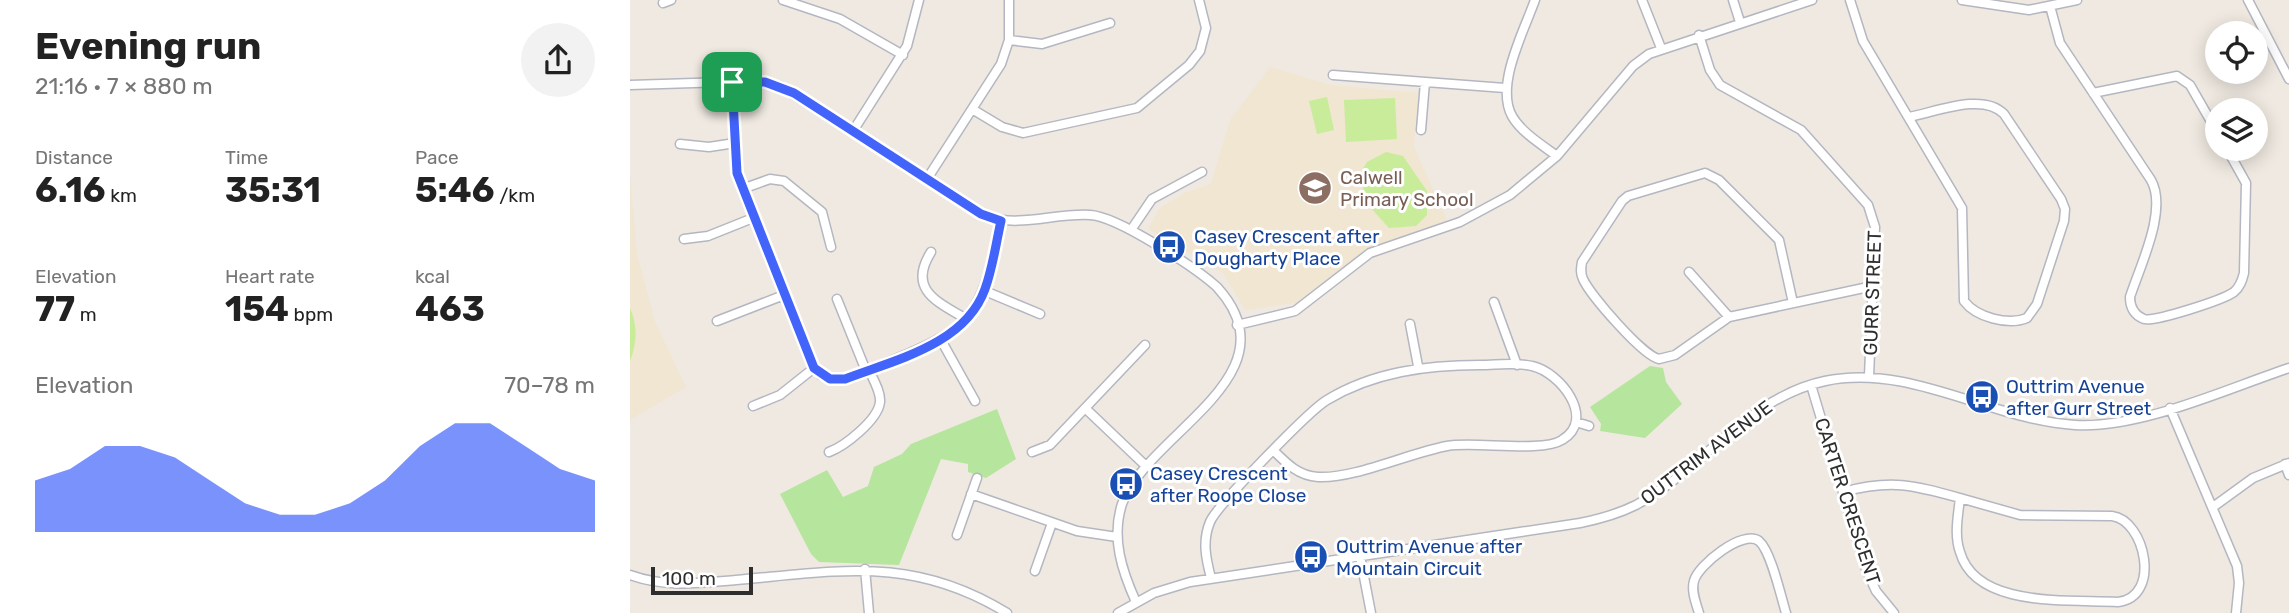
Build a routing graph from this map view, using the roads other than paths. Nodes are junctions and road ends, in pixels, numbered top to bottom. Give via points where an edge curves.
1 (783, 0) edge
2 (919, 0) edge
3 (1009, 0) edge
4 (1199, 0) edge
5 (1535, 0) edge
6 (1642, 0) edge
7 (1733, 0) edge
8 (1812, 0) edge
9 (1850, 0) edge
10 (1962, 0) edge
11 (2077, 0) edge
12 (2248, 0) edge
13 (2050, 6) junction
14 (1740, 22) junction
15 (1111, 23) dead end
16 (1699, 36) junction
17 (1009, 40) junction
18 (1661, 48) junction
19 (903, 55) junction
20 (2289, 55) edge
21 (2279, 60) junction
22 (1333, 75) dead end
23 (2289, 79) edge
24 (732, 82) junction
25 (1425, 82) junction
26 (630, 85) edge
27 (1505, 88) junction
28 (2093, 93) junction
29 (972, 109) junction
30 (2205, 111) edge
31 (1909, 117) junction
32 (1421, 130) dead end
33 (853, 131) junction
34 (680, 144) dead end
35 (735, 144) junction
36 (1557, 156) junction
37 (2234, 161) edge
38 (1202, 172) dead end
39 (926, 179) junction
40 (742, 189) junction
41 (753, 218) junction
42 (1001, 221) junction
43 (1131, 230) junction
44 (684, 239) dead end
45 (831, 247) dead end
46 (931, 252) dead end
47 (1689, 272) dead end
48 (1873, 286) junction
49 (985, 291) junction
50 (784, 295) junction
51 (837, 299) dead end
52 (1494, 302) dead end
53 (1793, 303) junction
54 (1040, 314) dead end
55 (1729, 317) junction
56 (967, 320) junction
57 (717, 321) dead end
58 (1410, 324) dead end
59 (1237, 325) junction
60 (941, 340) junction
61 (1145, 345) dead end
62 (1517, 365) junction
63 (1418, 366) junction
64 (814, 368) junction
65 (2289, 368) edge
66 (868, 370) junction
67 (1869, 377) junction
68 (1811, 384) junction
69 (975, 401) dead end
70 (753, 406) dead end
71 (1086, 408) junction
72 (2169, 408) junction
73 (1576, 422) junction
74 (1589, 426) dead end
75 (1274, 451) junction
76 (829, 452) dead end
77 (1032, 452) dead end
78 (2287, 463) edge
79 (1147, 467) junction
80 (2289, 475) edge
81 (977, 478) dead end
82 (1843, 492) junction
83 (971, 494) junction
84 (1960, 498) junction
85 (2213, 507) junction
86 (1052, 523) junction
87 (957, 535) dead end
88 (1117, 537) junction
89 (1360, 556) junction
90 (865, 569) junction
91 (1035, 571) dead end
92 (630, 575) edge
93 (1211, 579) junction
94 (1139, 601) junction
95 (869, 613) edge
96 (1007, 613) edge
97 (1118, 613) edge
98 (1371, 613) edge
99 (1699, 613) edge
100 (1786, 613) edge
101 (1894, 613) edge
102 (2236, 613) edge

1 - 19 street via 840,19
2 - 19 street
3 - 17 street
4 - 29 street via 1206,28 1200,51 1138,108 1023,133 1002,128
5 - 27 street
6 - 18 street
7 - 14 street
8 - 14 street
9 - 31 street via 1863,41
10 - 13 street via 2016,10
11 - 13 street
12 - 21 street
13 - 28 street via 2060,43
14 - 16 street
15 - 17 street via 1042,44
16 - 18 street
16 - 48 street, GURR STREET via 1716,80 1801,130 1868,205 1875,227
17 - 29 street via 1001,64
18 - 36 street via 1633,66
19 - 33 street
20 - 21 street
21 - 23 street
22 - 25 street
24 - 26 street
24 - 33 street via 780,86
24 - 35 street
25 - 27 street
25 - 32 street
27 - 36 street via 1514,119
28 - 30 street via 2177,76 2190,85
28 - 37 street via 2157,195 2156,215 2130,297 2140,317 2153,320 2227,296 2240,286 2247,191
29 - 39 street
31 - 31 street via 1978,103 1995,106 2061,199 2064,220 2037,304 2027,318 2007,321 1976,312 1964,301 1962,208
33 - 39 street
34 - 35 street
35 - 40 street
36 - 59 street via 1482,211 1370,253 1295,311
38 - 43 street via 1152,199
39 - 42 street via 981,214
40 - 41 street
40 - 45 street via 770,179 784,181 822,212
41 - 44 street via 708,236
41 - 50 street
42 - 43 street via 1089,214
42 - 49 street
43 - 59 street via 1212,282 1227,300
46 - 56 street via 922,272 926,291
47 - 55 street
48 - 53 street
48 - 67 street, GURR STREET
49 - 54 street
49 - 56 street
50 - 57 street
50 - 64 street
51 - 66 street
52 - 62 street
53 - 55 street
53 - 55 street via 1779,240 1712,176 1693,174 1622,201 1585,255 1581,270 1587,285 1641,350 1655,359 1668,358
56 - 60 street
58 - 63 street
59 - 79 street via 1238,354 1227,382
60 - 66 street
60 - 69 street
61 - 71 street
62 - 63 street
62 - 73 street via 1534,366 1553,377 1572,399
63 - 75 street via 1326,401
64 - 66 street via 835,380
64 - 70 street via 780,395
65 - 72 street, OUTTRIM AVENUE
66 - 76 street via 879,395 878,408 847,444
67 - 68 street, OUTTRIM AVENUE
67 - 72 street, OUTTRIM AVENUE via 2064,424 2121,422
68 - 82 street, CARTER CRESCENT
68 - 89 street, OUTTRIM AVENUE via 1760,409 1656,493 1614,514
71 - 77 street via 1050,445
71 - 79 street
72 - 85 street
73 - 74 street
73 - 75 street via 1570,434 1555,444 1446,446 1322,477 1295,470
75 - 93 street via 1211,520 1205,546
78 - 80 street
78 - 85 street via 2253,478
79 - 88 street via 1125,498
81 - 83 street
82 - 84 street via 1895,482
82 - 101 street, CARTER CRESCENT via 1872,584
83 - 86 street
83 - 87 street
84 - 84 street via 1957,536 1961,556 1971,573 1993,590 2118,602 2143,588 2137,536 2124,519 2020,515
85 - 102 street via 2237,566
86 - 88 street
86 - 91 street
88 - 94 street via 1127,577
89 - 93 street, OUTTRIM AVENUE
89 - 98 street
90 - 92 street via 685,585
90 - 95 street
90 - 96 street via 931,578
93 - 94 street, OUTTRIM AVENUE via 1178,585
94 - 97 street, OUTTRIM AVENUE
99 - 100 street via 1693,588 1697,573 1746,537 1765,548

